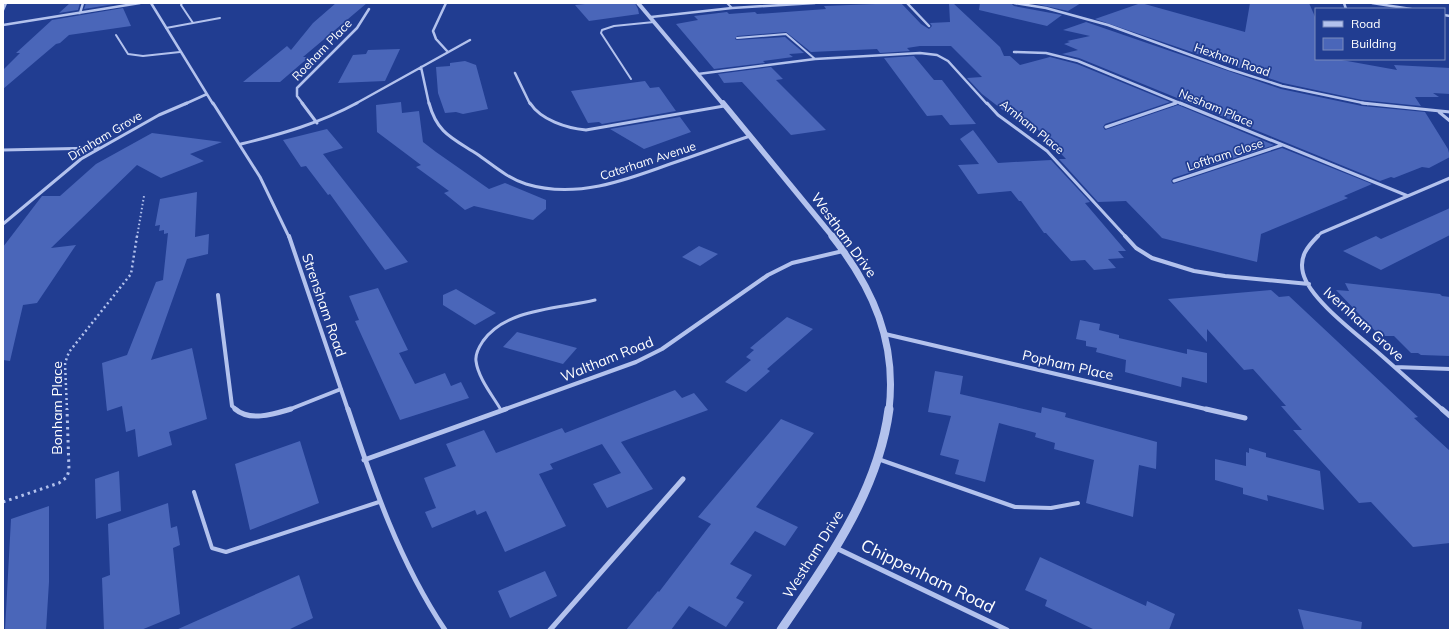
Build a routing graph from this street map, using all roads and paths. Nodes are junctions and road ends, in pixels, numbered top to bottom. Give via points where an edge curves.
1 (6, 3) edge
2 (82, 3) edge
3 (140, 3) edge
4 (151, 3) edge
5 (182, 3) edge
6 (446, 3) edge
7 (638, 3) edge
8 (727, 3) edge
9 (815, 3) edge
10 (908, 3) edge
11 (1014, 3) edge
12 (1372, 3) edge
13 (732, 8) junction
14 (1404, 8) edge
15 (369, 9) dead end
16 (3, 10) edge
17 (80, 13) junction
18 (220, 18) dead end
19 (653, 20) junction
20 (193, 23) junction
21 (3, 25) edge
22 (929, 26) dead end
23 (166, 28) junction
24 (116, 35) dead end
25 (737, 38) dead end
26 (470, 40) dead end
27 (447, 51) junction
28 (180, 52) junction
29 (1014, 52) dead end
30 (815, 59) junction
31 (421, 67) junction
32 (515, 73) dead end
33 (698, 74) junction
34 (631, 79) dead end
35 (207, 94) junction
36 (1178, 102) junction
37 (724, 106) junction
38 (1438, 112) junction
39 (1450, 112) edge
40 (1450, 121) edge
41 (317, 123) junction
42 (1106, 127) dead end
43 (750, 136) junction
44 (241, 144) junction
45 (1282, 145) junction
46 (99, 148) junction
47 (3, 150) edge
48 (1450, 178) edge
49 (1174, 181) dead end
50 (144, 196) dead end
51 (1408, 196) junction
52 (3, 224) edge
53 (843, 251) junction
54 (1309, 284) junction
55 (218, 295) dead end
56 (595, 300) dead end
57 (885, 334) junction
58 (1395, 367) junction
59 (1450, 369) edge
60 (341, 389) junction
61 (501, 410) junction
62 (1450, 416) edge
63 (1245, 418) dead end
64 (878, 459) junction
65 (364, 460) junction
66 (683, 479) dead end
67 (194, 492) dead end
68 (3, 502) edge
69 (379, 502) junction
70 (1078, 503) dead end
71 (836, 548) junction
72 (445, 630) edge
73 (550, 630) edge
74 (780, 630) edge
75 (1007, 630) edge

1 - 16 street
2 - 17 street
3 - 17 street
4 - 23 street, Strensham Road
5 - 20 lane via 180,5
6 - 27 street via 433,31 436,39
7 - 19 street, Westham Drive
8 - 13 lane
9 - 13 street
10 - 22 street
11 - 38 street, Hexham Road via 1090,19 1259,80 1294,90 1372,105
12 - 14 street
13 - 19 street
15 - 41 street, Roeham Place via 357,28 297,88 297,96
17 - 21 street
18 - 20 lane
19 - 33 street, Westham Drive
19 - 34 lane via 602,30 601,33
20 - 23 lane
23 - 28 street, Strensham Road
24 - 28 lane via 128,54 143,56
25 - 30 lane via 786,34
26 - 27 street
27 - 31 street
28 - 35 street, Strensham Road
29 - 36 street, Nesham Place via 1046,53 1066,57
30 - 33 street, Arnham Place
30 - 54 street, Arnham Place via 920,53 943,57 998,115 1052,156 1136,248 1152,258 1194,271
31 - 41 street
31 - 43 street, Caterham Avenue via 432,116 438,125 462,145 511,178 545,188 599,188
32 - 37 street via 535,111 569,128 586,130
33 - 37 street, Westham Drive
35 - 44 street, Strensham Road
35 - 46 street, Drinham Grove via 175,107
36 - 42 street
36 - 45 street, Nesham Place
37 - 43 street, Westham Drive
38 - 39 street, Hexham Road
38 - 40 street
41 - 44 street
43 - 53 street, Westham Drive
44 - 60 street, Strensham Road via 287,230
45 - 49 street, Loftham Close
45 - 51 street, Nesham Place
46 - 47 street
46 - 52 street, Drinham Grove via 62,174
48 - 51 street, Ivernham Grove
50 - 68 path, Bonham Place via 130,274 69,352 66,363 69,470 67,477 60,483
51 - 54 street, Ivernham Grove via 1322,233 1308,246 1302,256 1303,274
53 - 57 street, Westham Drive via 868,288
53 - 61 street, Waltham Road via 792,263 774,272 662,349 636,362
54 - 58 street, Ivernham Grove via 1315,295 1336,316
55 - 60 street via 232,406 236,412 248,417 268,416
56 - 61 lane via 519,316 504,323 486,338 476,353 476,363
57 - 63 street, Popham Place
57 - 64 street, Westham Drive via 891,377 889,411
58 - 59 street
58 - 62 street, Ivernham Grove
60 - 65 street, Strensham Road
61 - 65 street, Waltham Road
64 - 70 lane via 1016,507 1051,508
64 - 71 street, Westham Drive
65 - 69 street, Strensham Road
66 - 73 street
67 - 69 lane via 212,548 226,552
69 - 72 street, Strensham Road via 426,602
71 - 74 street, Westham Drive
71 - 75 street, Chippenham Road

